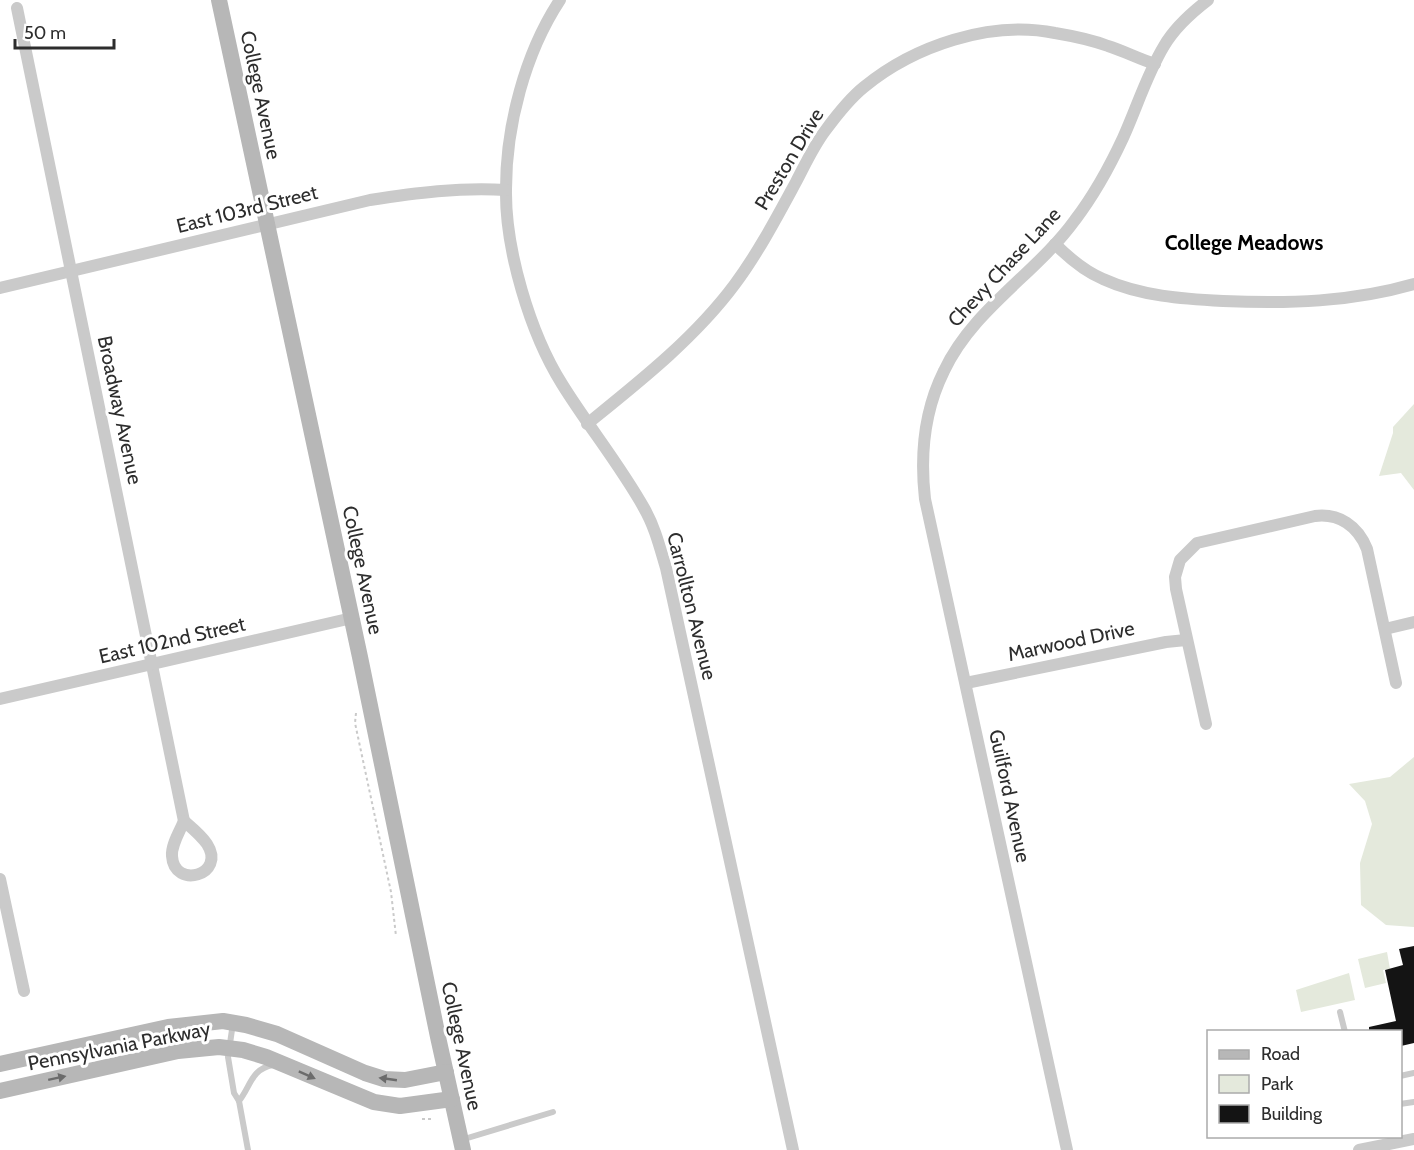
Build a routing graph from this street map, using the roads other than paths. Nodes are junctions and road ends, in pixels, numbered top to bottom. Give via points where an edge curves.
1 (219, 0) edge
2 (1208, 0) edge
3 (554, 2) edge
4 (17, 8) dead end
5 (1155, 64) junction
6 (506, 190) junction
7 (267, 224) junction
8 (1055, 244) junction
9 (71, 272) junction
10 (1414, 284) edge
11 (0, 288) edge
12 (587, 424) junction
13 (922, 449) joint
14 (352, 618) junction
15 (1414, 622) edge
16 (1385, 628) junction
17 (1186, 640) junction
18 (152, 664) junction
19 (966, 683) junction
20 (1396, 684) dead end
21 (0, 699) edge
22 (1206, 723) dead end
23 (184, 821) dead end
24 (0, 879) edge
25 (24, 991) dead end
26 (1340, 1012) dead end
27 (233, 1023) junction
28 (1344, 1030) edge
29 (229, 1047) junction
30 (282, 1063) junction
31 (0, 1064) edge
32 (446, 1072) junction
33 (0, 1090) edge
34 (452, 1100) junction
35 (239, 1101) junction
36 (553, 1112) dead end
37 (1395, 1139) edge
38 (1414, 1139) edge
39 (462, 1145) edge
40 (248, 1150) edge
41 (793, 1150) edge
42 (1066, 1150) edge
43 (1359, 1150) edge

1 - 7 main road, College Avenue
2 - 5 street, Chevy Chase Lane via 1174,32
3 - 6 street, Carrollton Avenue via 515,109
4 - 9 street, Broadway Avenue
5 - 8 street, Chevy Chase Lane via 1098,187
5 - 12 street, Preston Drive via 1108,46 1053,32 1011,30 950,42 888,70 862,88 824,132 736,283 687,339
6 - 7 street, East 103rd Street via 458,189 405,195
6 - 12 street, Carrollton Avenue via 512,247 522,290 560,381
7 - 9 street, East 103rd Street
7 - 14 main road, College Avenue
8 - 10 street via 1089,272 1116,285 1191,300 1292,303 1365,296
8 - 13 street, Chevy Chase Lane via 978,320 954,351 935,390
9 - 11 street, East 103rd Street
9 - 18 street, Broadway Avenue
12 - 41 street, Carrollton Avenue via 645,509 658,539
13 - 19 street, Guilford Avenue via 925,500
14 - 18 street, East 102nd Street
14 - 32 main road, College Avenue
15 - 16 street
16 - 17 street via 1362,538 1349,524 1331,516 1315,516 1197,543 1183,555 1175,577
16 - 20 street
17 - 19 street, Marwood Drive
17 - 22 street
18 - 21 street, East 102nd Street
18 - 23 street, Broadway Avenue
19 - 42 street, Guilford Avenue
24 - 25 street
26 - 28 lane
27 - 29 lane
27 - 31 main road, Pennsylvania Parkway via 168,1027
32 -> 27 main road, Pennsylvania Parkway via 405,1080 384,1079 277,1034
29 - 30 main road, Pennsylvania Parkway
33 -> 29 main road, Pennsylvania Parkway via 178,1051
29 - 35 lane via 234,1093
30 -> 34 main road, Pennsylvania Parkway via 374,1102 400,1106
30 - 35 lane via 257,1071
32 - 34 main road, College Avenue
34 - 39 main road, College Avenue
35 - 40 lane
36 - 39 lane
37 - 38 street
37 - 43 street

